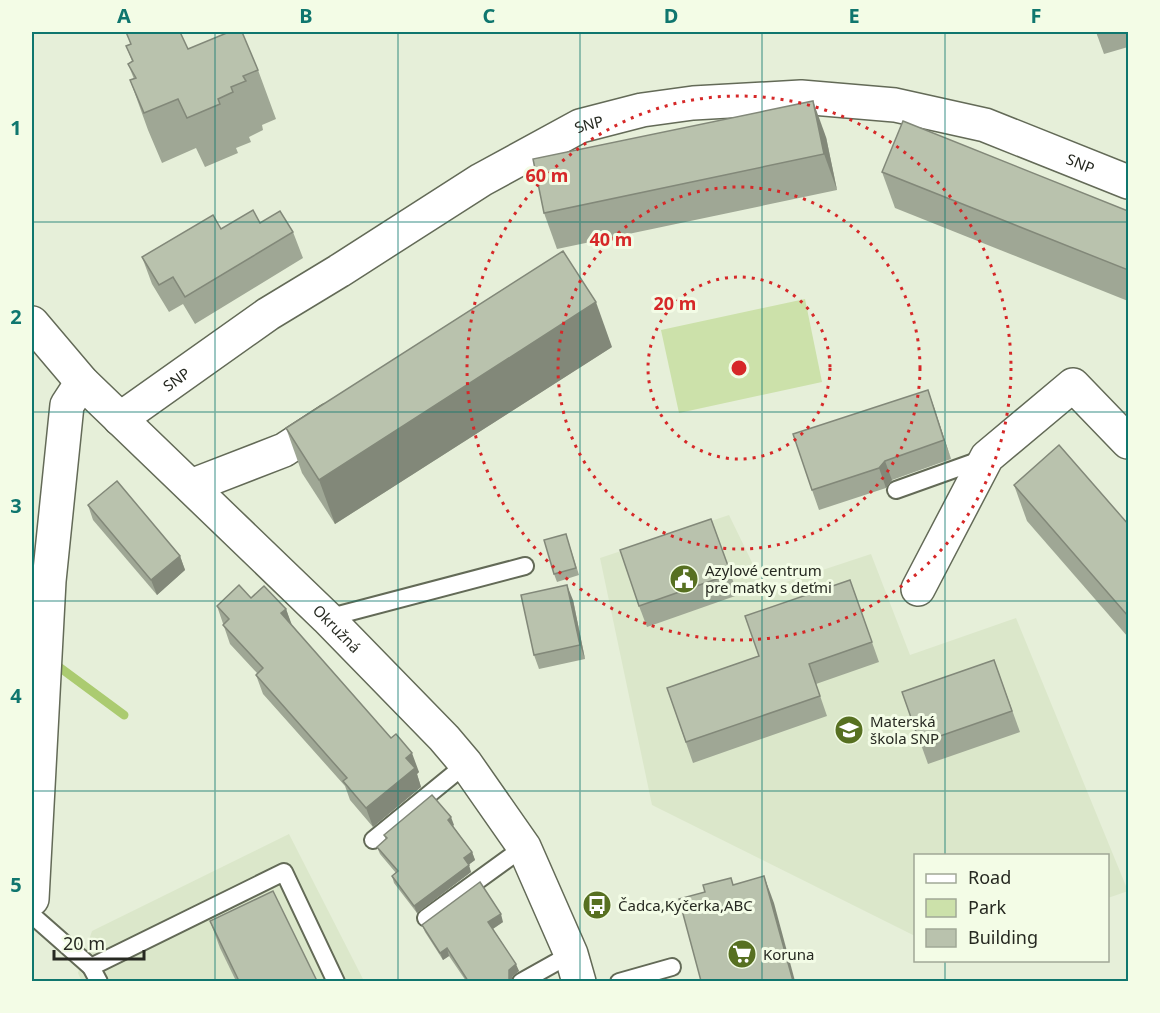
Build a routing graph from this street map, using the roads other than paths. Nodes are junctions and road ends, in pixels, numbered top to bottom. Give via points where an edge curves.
1 (1128, 182) edge
2 (32, 323) edge
3 (82, 382) junction
4 (353, 405) edge
5 (120, 419) junction
6 (1128, 442) edge
7 (987, 457) junction
8 (191, 486) junction
9 (896, 490) dead end
10 (525, 566) dead end
11 (918, 589) dead end
12 (327, 618) junction
13 (466, 764) junction
14 (373, 840) dead end
15 (524, 847) junction
16 (32, 899) edge
17 (32, 915) edge
18 (426, 918) dead end
19 (672, 967) dead end
20 (575, 968) edge
21 (95, 974) edge
22 (336, 981) edge
23 (521, 981) edge
24 (619, 981) edge

1 - 5 street, SNP via 985,125 895,105 801,97 642,110 580,126 481,180 268,314
2 - 3 street, Okružná
3 - 5 street, Okružná
3 - 16 street via 67,405 49,581
4 - 8 street via 284,450
5 - 8 street, Okružná
6 - 7 street via 1073,385
7 - 9 lane
7 - 11 street
8 - 12 street, Okružná
10 - 12 lane
12 - 13 street, Okružná
13 - 14 lane
13 - 15 street, Okružná
15 - 18 lane
15 - 20 street, Okružná
17 - 21 lane
19 - 24 lane
20 - 23 lane
21 - 22 lane via 284,872

